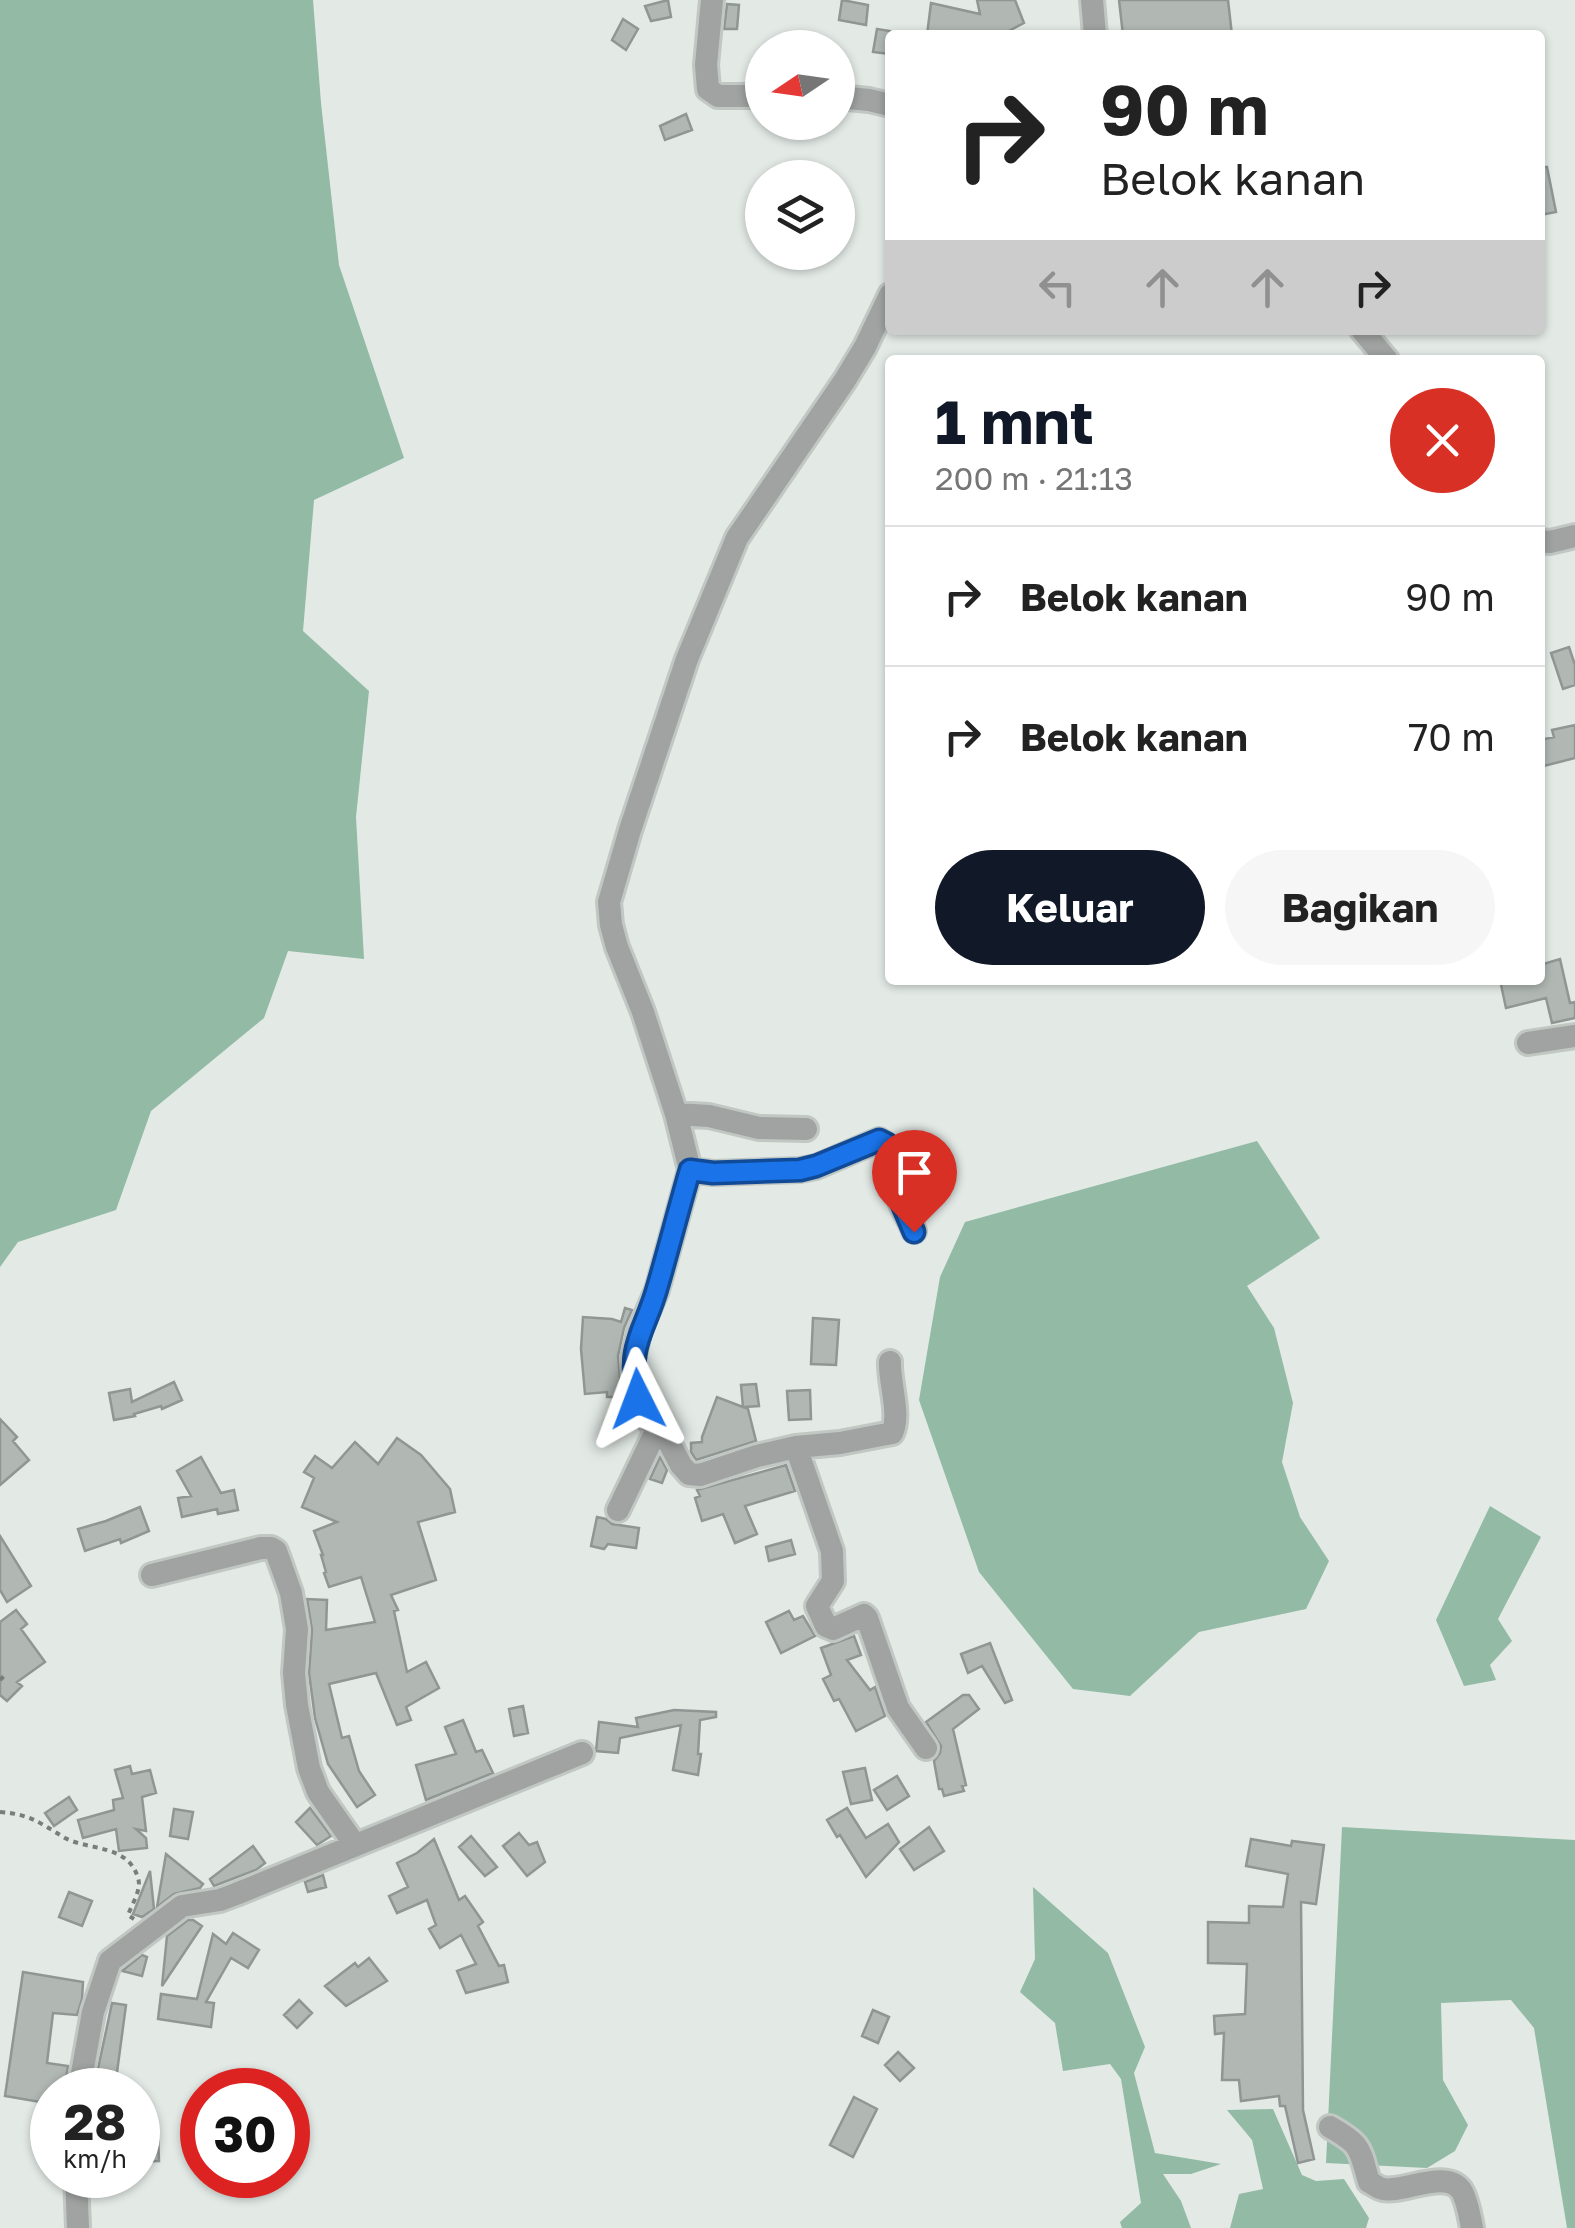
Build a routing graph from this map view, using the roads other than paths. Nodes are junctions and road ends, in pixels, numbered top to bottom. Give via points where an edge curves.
1 (712, 0) edge
2 (1092, 0) edge
3 (1095, 30) edge
4 (745, 96) edge
5 (855, 99) edge
6 (885, 104) edge
7 (885, 306) edge
8 (1366, 335) edge
9 (1384, 355) edge
10 (1575, 536) edge
11 (1545, 542) edge
12 (1575, 1036) edge
13 (1528, 1042) dead end
14 (676, 1114) junction
15 (806, 1129) dead end
16 (690, 1170) junction
17 (914, 1232) dead end
18 (890, 1362) dead end
19 (657, 1429) junction
20 (796, 1447) junction
21 (618, 1510) dead end
22 (152, 1575) dead end
23 (926, 1748) dead end
24 (582, 1753) dead end
25 (356, 1846) junction
26 (83, 2068) edge
27 (1330, 2127) dead end
28 (77, 2198) edge
29 (78, 2228) edge
30 (1472, 2228) edge

1 - 4 street via 708,88 718,96
2 - 3 street
5 - 6 street
7 - 14 street via 838,392 737,538 686,658 616,873 611,925
8 - 9 street
10 - 11 street
12 - 13 street
14 - 15 street
14 - 16 street
16 - 17 street via 800,1170 879,1140 887,1144
16 - 19 street via 633,1358 638,1399
18 - 20 street via 892,1433
19 - 20 street via 689,1474
19 - 21 street
20 - 23 street via 832,1552 833,1582 818,1602 819,1612 833,1629 867,1618 898,1708
22 - 25 street via 260,1548 276,1551 297,1629 294,1673 309,1768
24 - 25 street
25 - 26 street via 220,1900 182,1906 110,1961
27 - 30 street via 1361,2151 1370,2182 1380,2189 1452,2183
28 - 29 street

